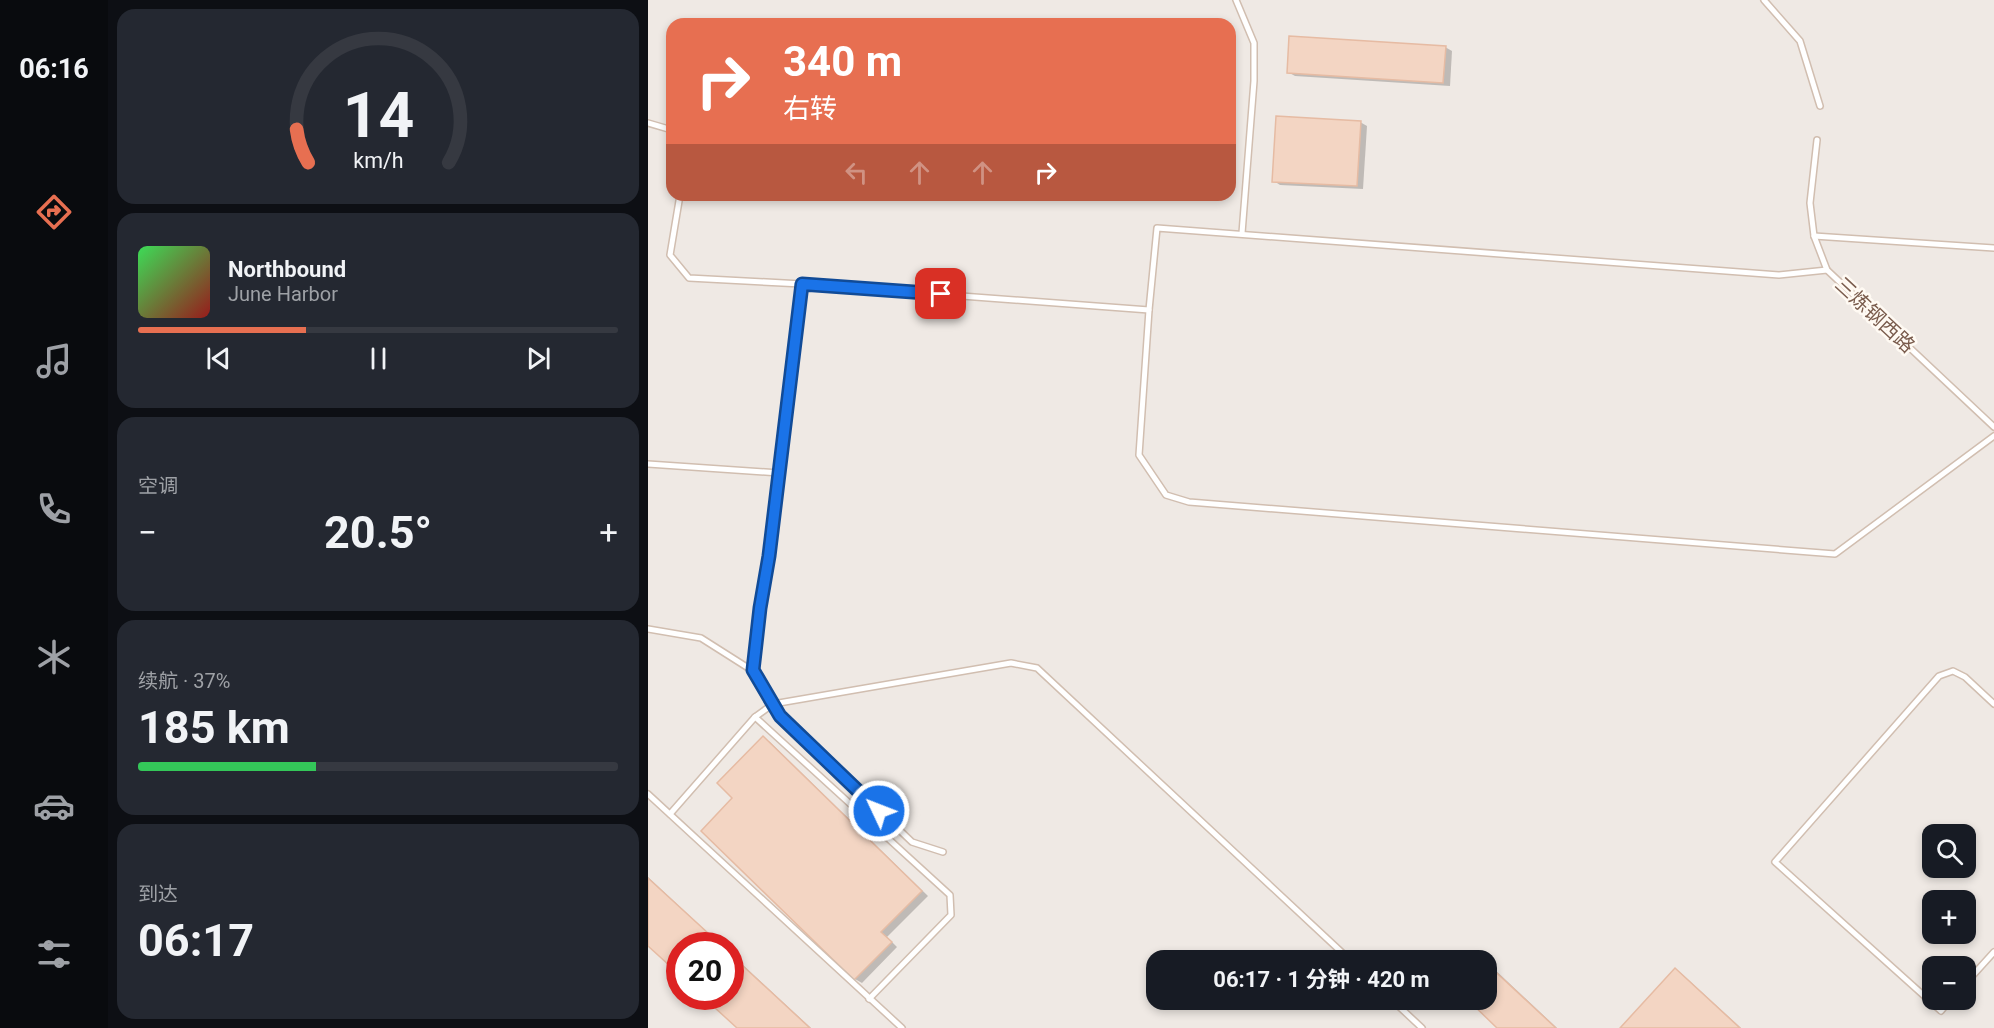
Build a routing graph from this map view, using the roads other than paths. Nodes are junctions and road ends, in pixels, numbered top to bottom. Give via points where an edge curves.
1 (1236, 0) edge
2 (1764, 0) edge
3 (1820, 106) dead end
4 (648, 123) edge
5 (666, 128) edge
6 (1817, 140) dead end
7 (679, 201) edge
8 (1242, 233) junction
9 (1814, 236) junction
10 (1994, 248) edge
11 (1827, 270) junction
12 (802, 284) junction
13 (1149, 310) junction
14 (1994, 427) edge
15 (1994, 436) edge
16 (648, 464) edge
17 (779, 473) junction
18 (648, 629) edge
19 (753, 670) junction
20 (773, 704) junction
21 (1994, 704) edge
22 (755, 717) junction
23 (648, 794) edge
24 (670, 814) junction
25 (943, 852) dead end
26 (1339, 950) edge
27 (1994, 952) edge
28 (1976, 972) edge
29 (1922, 994) edge
30 (869, 999) junction
31 (1403, 1010) edge
32 (902, 1028) edge
33 (1422, 1028) edge

1 - 8 lane via 1254,43
2 - 3 lane via 1800,41
4 - 5 lane
6 - 9 lane, 三炼钢西路 via 1810,203
7 - 12 lane via 670,255 689,279
8 - 11 lane via 1779,275
8 - 13 lane via 1157,228
9 - 10 lane
9 - 11 lane, 三炼钢西路
11 - 14 lane, 三炼钢西路
12 - 13 lane
12 - 17 lane
13 - 15 lane via 1139,455 1166,495 1189,502 1835,554
16 - 17 lane
17 - 19 lane
18 - 19 lane via 701,638
19 - 20 lane
20 - 22 lane
20 - 25 lane via 780,716 912,842
20 - 26 lane via 1011,663 1037,668
21 - 29 lane via 1965,677 1953,671 1939,676 1775,862
22 - 24 lane
22 - 30 lane via 950,895 951,915
23 - 24 lane
24 - 30 lane
27 - 28 lane
30 - 32 lane
31 - 33 lane

